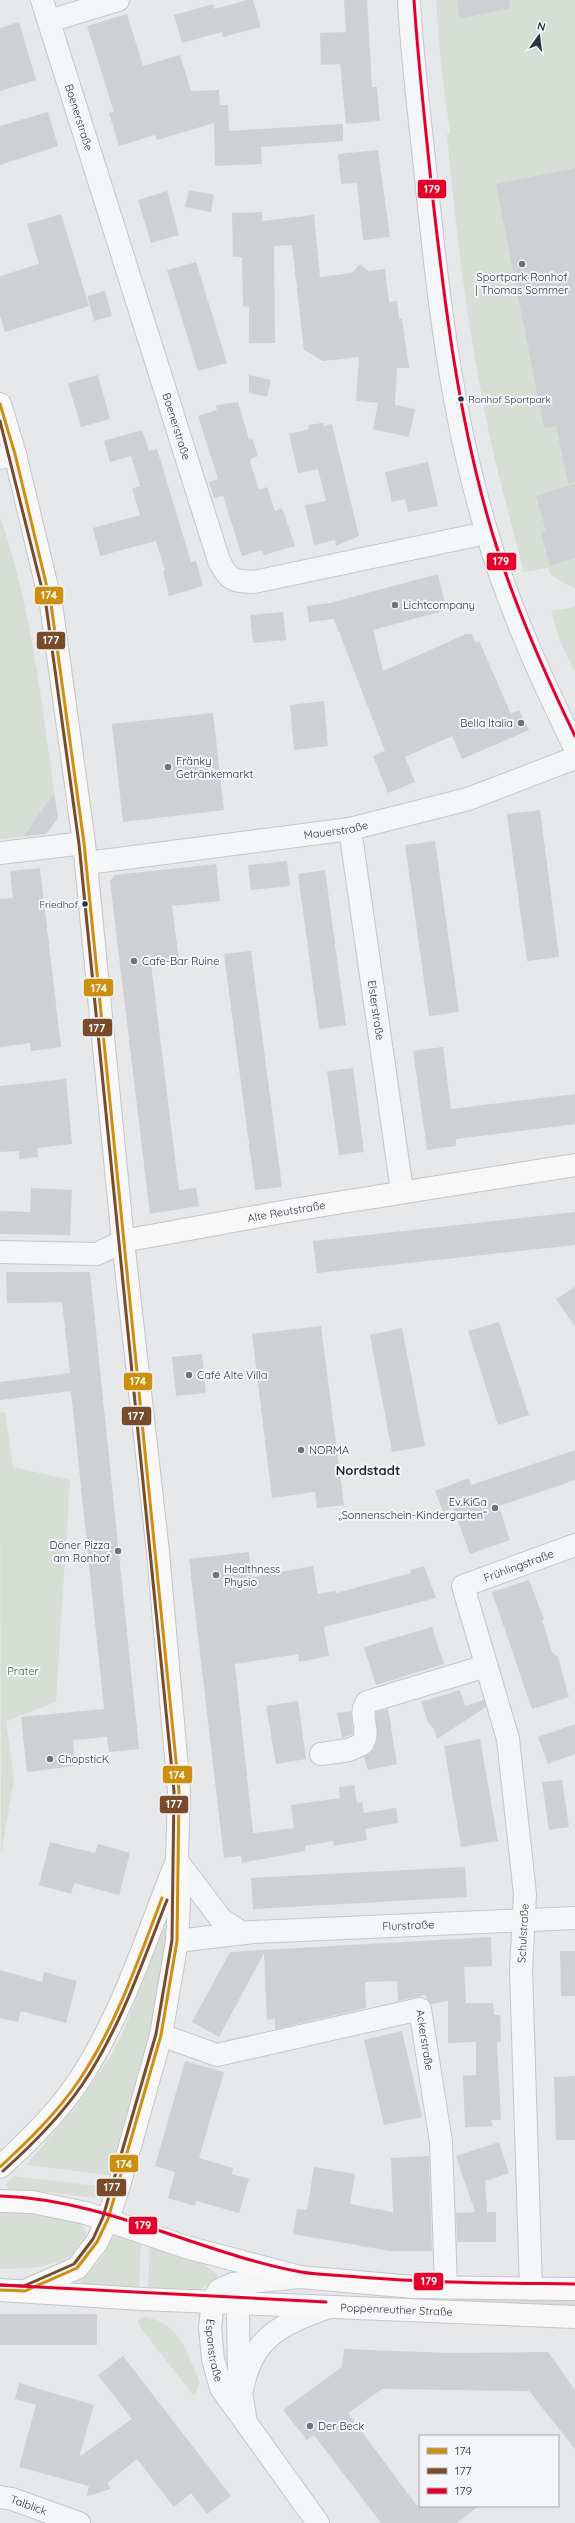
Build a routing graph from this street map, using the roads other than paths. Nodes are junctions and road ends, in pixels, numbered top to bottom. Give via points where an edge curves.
1 (42, 0) edge
2 (118, 0) edge
3 (409, 0) edge
4 (49, 21) junction
5 (0, 404) edge
6 (8, 456) edge
7 (486, 533) junction
8 (575, 748) edge
9 (575, 758) edge
10 (350, 829) junction
11 (0, 853) edge
12 (86, 853) junction
13 (575, 1165) edge
14 (402, 1191) junction
15 (123, 1241) junction
16 (0, 1252) edge
17 (575, 1544) edge
18 (462, 1586) joint
19 (486, 1666) junction
20 (321, 1754) dead end
21 (177, 1860) junction
22 (575, 1918) edge
23 (522, 1919) junction
24 (242, 1933) junction
25 (177, 1941) junction
26 (162, 2035) junction
27 (0, 2166) edge
28 (0, 2201) edge
29 (108, 2220) junction
30 (218, 2255) junction
31 (300, 2277) junction
32 (446, 2288) junction
33 (531, 2289) junction
34 (575, 2289) edge
35 (0, 2290) edge
36 (26, 2291) junction
37 (234, 2293) junction
38 (213, 2301) junction
39 (329, 2307) junction
40 (575, 2318) edge
41 (241, 2395) junction
42 (245, 2420) junction
43 (0, 2497) edge
44 (79, 2523) edge
45 (318, 2523) edge

1 - 4 street, Boenerstraße
2 - 4 street
3 - 7 street via 438,299 467,451
4 - 7 street, Boenerstraße via 217,554 228,576 234,581 254,582
5 - 6 main road
6 - 12 main road via 55,625
7 - 8 street via 536,668
9 - 10 street, Mauerstraße via 468,799
10 - 12 street, Mauerstraße
10 - 14 street, Elsterstraße
11 - 12 street, Mauerstraße
12 - 15 main road
13 - 14 main road, Alte Reutstraße
14 - 15 main road, Alte Reutstraße
15 - 16 street, Alte Reutstraße via 97,1254
15 - 21 main road via 158,1552 178,1768
17 - 18 street, Frühlingstraße
18 - 19 street, Schulstraße
19 - 20 street via 367,1702 363,1710 367,1735 362,1744 349,1750
19 - 23 street, Schulstraße via 508,1739 525,1894
21 - 24 street via 221,1919
21 - 25 main road
21 - 27 main road via 129,1984 78,2082 28,2143
22 - 23 street, Flurstraße
23 - 24 street, Flurstraße
23 - 33 street, Schulstraße via 521,1970
24 - 25 street, Flurstraße
25 - 26 main road
26 - 29 main road
26 - 32 street, Ackerstraße via 217,2055 420,2009 442,2142
28 - 29 main road via 61,2207
29 - 30 main road
29 - 36 main road via 91,2251 77,2268
30 - 31 main road
30 - 37 street, Espanstraße via 228,2271
31 - 32 main road
31 - 37 street
32 - 33 main road
33 - 34 main road
35 - 36 main road, Poppenreuther Straße
36 - 38 main road, Poppenreuther Straße
37 - 38 main road, Poppenreuther Straße
37 - 39 main road, Poppenreuther Straße
37 - 41 street, Espanstraße
38 - 42 street, Espanstraße via 210,2327 213,2359 221,2388
39 - 40 main road, Poppenreuther Straße
39 - 41 street via 279,2327 264,2340 248,2367
41 - 42 street, Espanstraße
42 - 45 street, Espanstraße
43 - 44 street, Talblick

